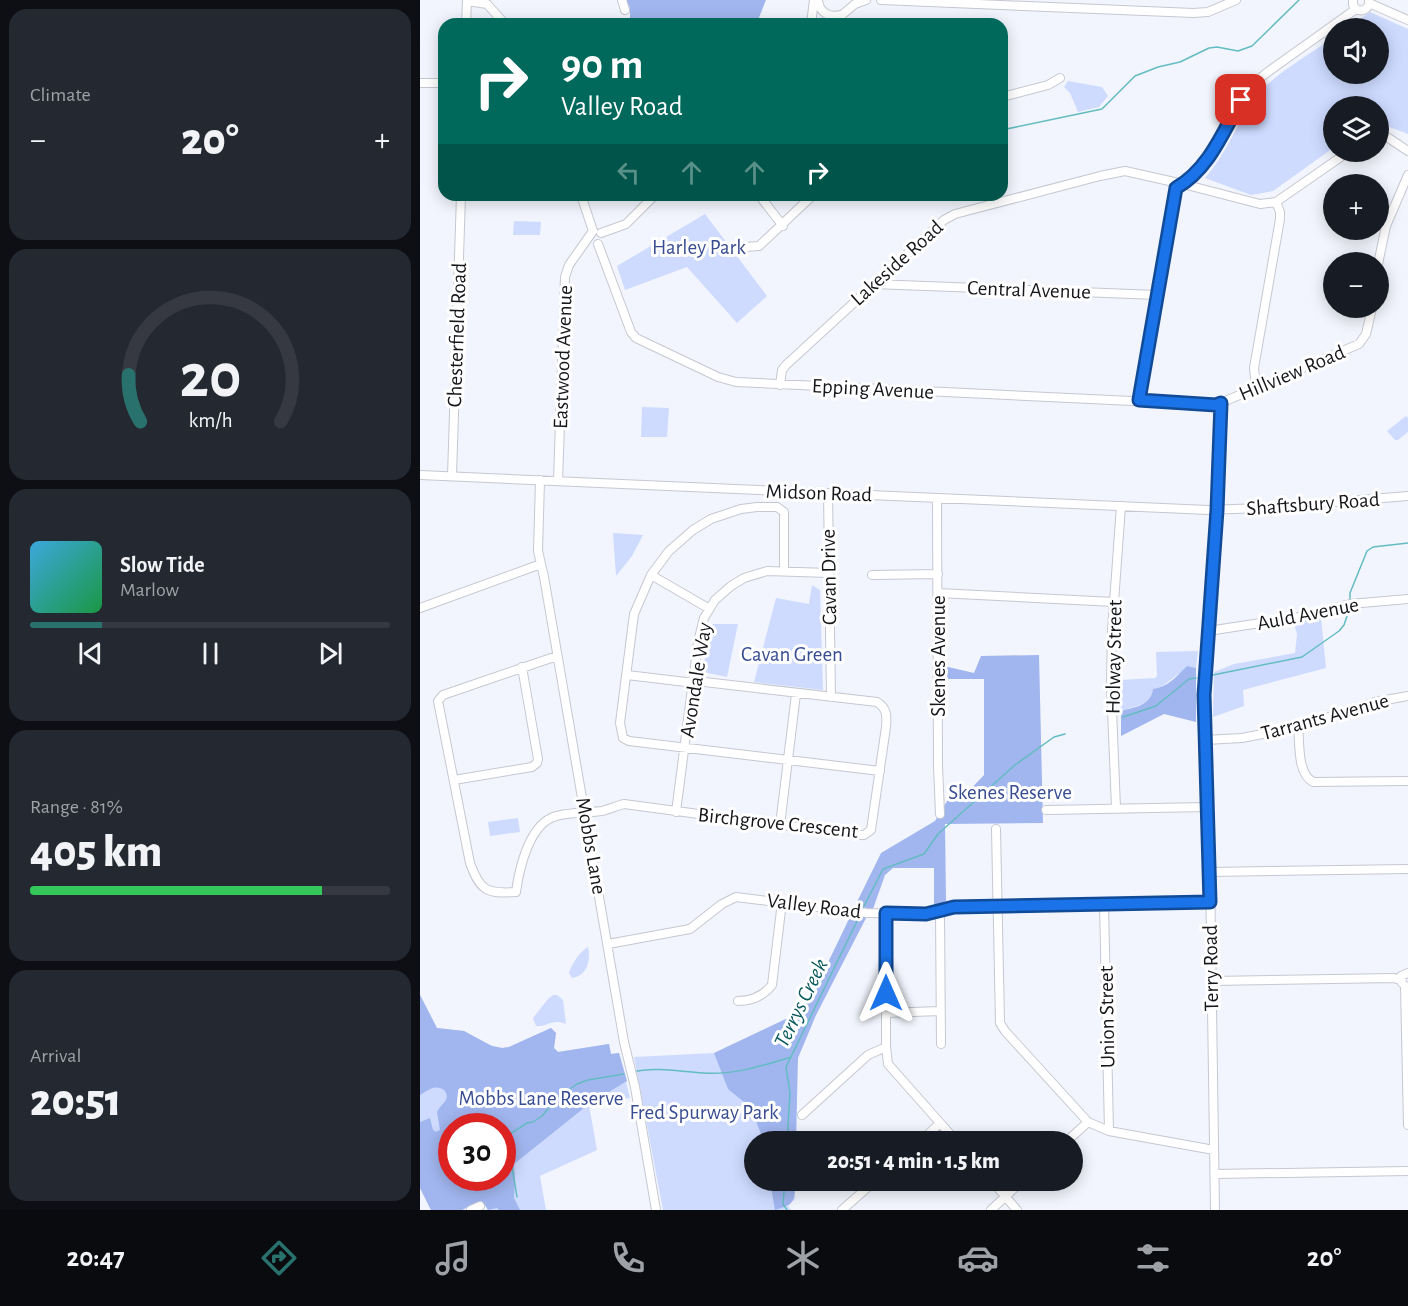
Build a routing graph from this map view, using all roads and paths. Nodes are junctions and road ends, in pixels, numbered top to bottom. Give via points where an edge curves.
1 (467, 0) edge
2 (498, 0) edge
3 (622, 0) edge
4 (816, 0) edge
5 (866, 0) edge
6 (881, 0) edge
7 (1236, 0) edge
8 (1353, 0) edge
9 (1369, 2) edge
10 (492, 7) junction
11 (1356, 9) junction
12 (625, 10) dead end
13 (844, 13) junction
14 (466, 18) edge
15 (500, 18) edge
16 (812, 18) edge
17 (838, 18) edge
18 (1408, 20) edge
19 (1060, 78) dead end
20 (420, 83) edge
21 (438, 83) edge
22 (1008, 95) edge
23 (1389, 138) edge
24 (1408, 151) edge
25 (1334, 162) edge
26 (1408, 175) edge
27 (1183, 184) junction
28 (1008, 200) edge
29 (461, 201) edge
30 (584, 201) edge
31 (649, 201) edge
32 (764, 201) edge
33 (807, 201) edge
34 (1004, 201) edge
35 (1276, 202) junction
36 (783, 226) junction
37 (597, 232) junction
38 (589, 240) junction
39 (598, 244) junction
40 (731, 248) dead end
41 (1381, 252) edge
42 (887, 272) junction
43 (873, 285) junction
44 (900, 285) junction
45 (1157, 295) junction
46 (1370, 318) edge
47 (780, 385) junction
48 (1256, 388) junction
49 (1139, 400) junction
50 (1221, 403) junction
51 (420, 475) edge
52 (452, 476) junction
53 (540, 480) junction
54 (558, 481) junction
55 (828, 493) junction
56 (1408, 496) edge
57 (938, 498) junction
58 (1120, 506) junction
59 (1217, 510) junction
60 (541, 564) junction
61 (784, 571) junction
62 (829, 573) junction
63 (938, 574) junction
64 (651, 575) junction
65 (872, 575) dead end
66 (938, 593) junction
67 (1408, 598) edge
68 (1114, 602) junction
69 (708, 608) junction
70 (420, 609) edge
71 (1208, 631) junction
72 (557, 656) junction
73 (522, 668) junction
74 (627, 675) junction
75 (693, 681) junction
76 (796, 694) junction
77 (1408, 696) edge
78 (831, 697) junction
79 (1298, 727) junction
80 (1205, 740) junction
81 (685, 746) junction
82 (788, 759) junction
83 (880, 771) junction
84 (454, 780) junction
85 (1408, 781) edge
86 (1207, 807) junction
87 (1116, 808) junction
88 (1046, 810) dead end
89 (676, 812) junction
90 (585, 813) junction
91 (940, 814) dead end
92 (780, 825) junction
93 (996, 829) dead end
94 (1408, 869) edge
95 (1210, 872) junction
96 (782, 902) junction
97 (1210, 902) junction
98 (1104, 904) junction
99 (998, 906) junction
100 (940, 911) junction
101 (886, 913) junction
102 (608, 944) junction
103 (1408, 973) edge
104 (1212, 981) junction
105 (1404, 984) edge
106 (738, 1000) dead end
107 (940, 1011) junction
108 (886, 1013) junction
109 (941, 1044) dead end
110 (886, 1047) junction
111 (802, 1115) dead end
112 (1088, 1122) junction
113 (940, 1123) junction
114 (1408, 1125) edge
115 (932, 1131) edge
116 (947, 1131) edge
117 (1078, 1131) edge
118 (1109, 1131) junction
119 (1214, 1150) junction
120 (1408, 1171) edge
121 (1215, 1174) junction
122 (864, 1191) edge
123 (1000, 1191) edge
124 (1011, 1191) edge
125 (1005, 1197) junction
126 (656, 1210) edge
127 (842, 1210) edge
128 (991, 1210) edge
129 (1017, 1210) edge
130 (1215, 1210) edge

1 - 10 street
1 - 14 street
2 - 10 street
3 - 12 street
4 - 13 street via 821,10 830,15
4 - 16 street
5 - 13 street
6 - 7 street via 1201,13
8 - 11 street
9 - 11 street via 1363,10
9 - 18 street
10 - 15 street
11 - 27 street via 1251,86 1205,163
13 - 17 street
19 - 22 street
20 - 21 street
23 - 24 street
25 - 35 street
26 - 41 street via 1386,226
27 - 28 street, Lakeside Road via 1118,171
27 - 35 street, Lakeside Road via 1260,204
27 - 45 street via 1176,188
29 - 52 street, Chesterfield Road
30 - 37 street
31 - 37 street via 626,224
32 - 36 street
33 - 36 street
34 - 42 street, Lakeside Road via 944,220
35 - 48 street via 1280,219 1254,368
36 - 40 street via 759,246
37 - 38 street via 590,234
37 - 39 street via 602,239
38 - 39 street
38 - 54 street, Eastwood Avenue via 565,277
39 - 47 street, Epping Avenue via 636,338 727,380
42 - 43 street, Lakeside Road
42 - 44 street
43 - 44 street, Central Avenue
43 - 47 street, Lakeside Road via 786,365
44 - 45 street, Central Avenue
45 - 49 street
46 - 48 street, Hillview Road via 1359,344
47 - 49 street, Epping Avenue
48 - 50 street, Hillview Road
49 - 50 street, Epping Avenue
50 - 59 street, Terry Road
51 - 52 street, Midson Road
52 - 53 street, Midson Road
53 - 54 street, Midson Road
53 - 60 street, Mobbs Lane via 537,540
54 - 55 street, Midson Road
55 - 57 street, Midson Road
55 - 62 street, Cavan Drive
56 - 59 street, Shaftsbury Road
57 - 58 street, Midson Road
57 - 63 street, Skenes Avenue
58 - 59 street, Midson Road
58 - 68 street, Holway Street
59 - 71 street, Terry Road
60 - 70 street
60 - 72 street, Mobbs Lane
61 - 62 street, Avondale Way
61 - 64 street via 784,512 777,507 757,507 711,519 693,530 669,551
61 - 69 street, Avondale Way via 744,578
62 - 78 street, Cavan Drive
63 - 65 street
63 - 66 street, Skenes Avenue
64 - 69 street
64 - 74 street via 634,614
66 - 68 street
66 - 91 street, Skenes Avenue
67 - 71 street, Auld Avenue via 1350,604 1306,616
68 - 87 street, Holway Street via 1111,685
69 - 75 street, Avondale Way
71 - 80 street, Terry Road
72 - 73 street
72 - 90 street, Mobbs Lane
73 - 84 street via 443,695 438,701
73 - 84 street via 537,764
74 - 75 street, Birchgrove Crescent
74 - 81 street via 620,723 623,738
75 - 76 street, Birchgrove Crescent
75 - 81 street, Avondale Way
76 - 78 street, Birchgrove Crescent
76 - 82 street
77 - 79 street, Tarrants Avenue
78 - 83 street, Birchgrove Crescent via 877,702 885,710
79 - 80 street, Tarrants Avenue via 1242,738
79 - 85 street via 1302,768 1313,782
80 - 86 street, Terry Road
81 - 82 street
81 - 89 street, Avondale Way
82 - 83 street
82 - 92 street
83 - 92 street, Birchgrove Crescent via 874,824 864,835
84 - 90 street, Birchgrove Crescent via 476,881 498,893 516,892 525,852 543,824 551,817
86 - 87 street
86 - 95 street, Terry Road
87 - 88 street
89 - 90 street, Birchgrove Crescent via 624,804
89 - 92 street, Birchgrove Crescent
90 - 102 street, Mobbs Lane
93 - 99 street
94 - 95 street
95 - 97 street, Terry Road
96 - 101 street, Valley Road
96 - 102 street, Valley Road via 736,897 690,929
96 - 106 street via 772,984 759,996
97 - 98 street, Valley Road
97 - 104 street, Terry Road
98 - 99 street, Valley Road
98 - 118 street, Union Street
99 - 100 street, Valley Road
99 - 112 street via 1000,1023
100 - 101 street, Valley Road
100 - 107 street
101 - 108 street
102 - 126 street, Mobbs Lane
103 - 105 street via 1403,974
104 - 105 street via 1394,978
104 - 119 street, Terry Road
105 - 114 street
107 - 108 street
107 - 109 street
108 - 110 street
110 - 111 street via 868,1055
110 - 113 street via 888,1064
112 - 117 street
112 - 118 street
113 - 115 street
113 - 116 street
118 - 119 street
119 - 121 street, Terry Road
120 - 121 street
121 - 130 street, Terry Road
122 - 127 street
123 - 125 street
124 - 125 street
125 - 128 street
125 - 129 street

